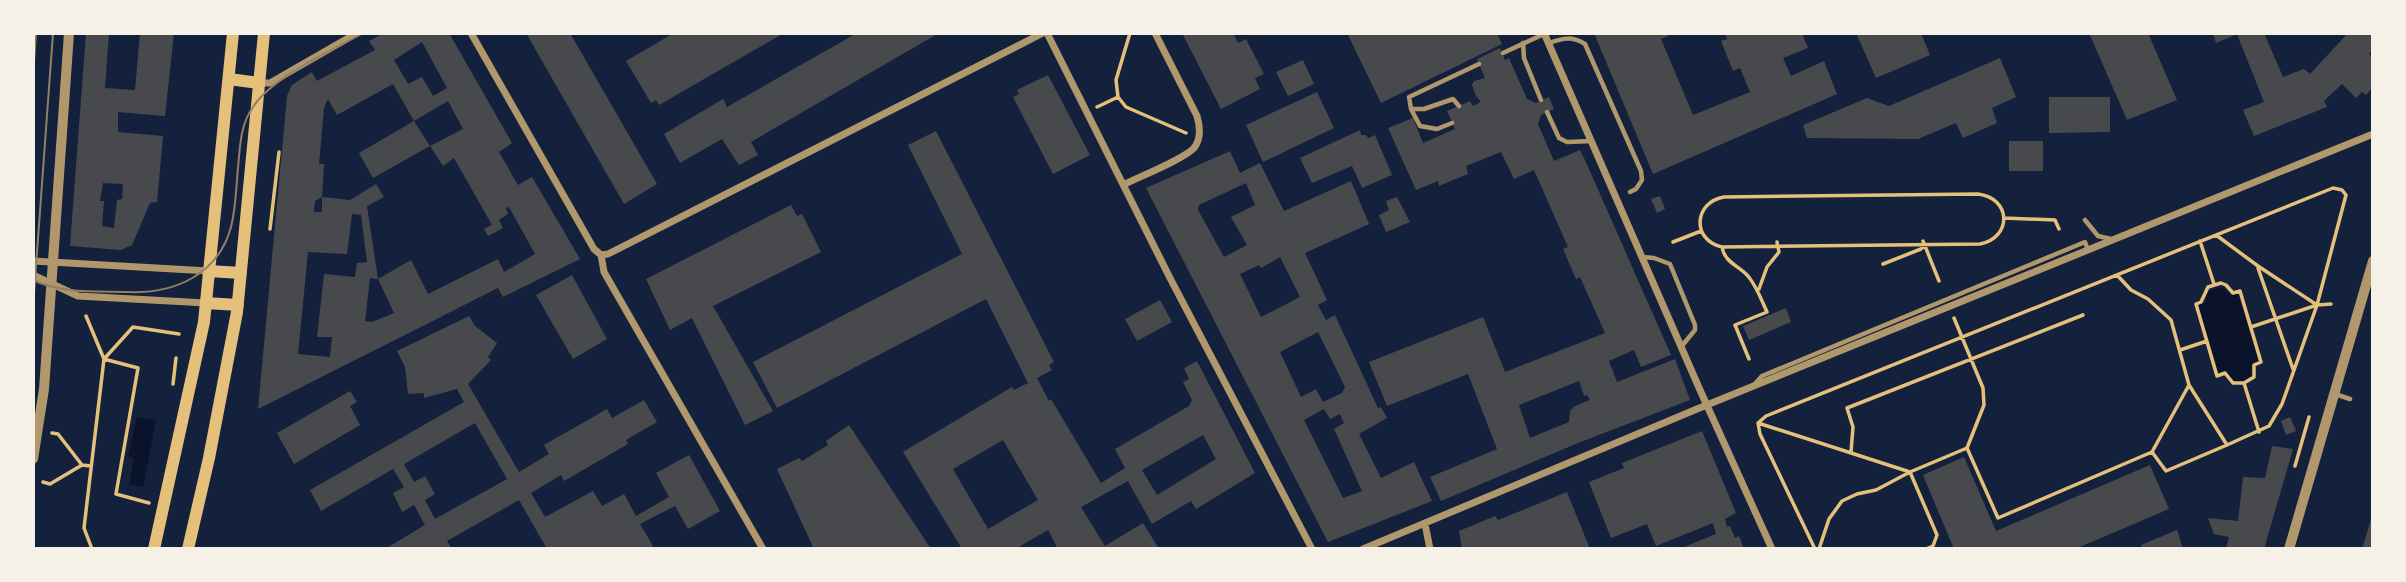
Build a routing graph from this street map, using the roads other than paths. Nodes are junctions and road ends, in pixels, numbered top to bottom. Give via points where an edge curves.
1 (69, 33) edge
2 (233, 33) edge
3 (264, 33) edge
4 (357, 33) edge
5 (471, 33) edge
6 (1045, 33) edge
7 (1155, 33) edge
8 (1545, 34) edge
9 (1522, 43) junction
10 (1549, 43) junction
11 (1503, 53) dead end
12 (1479, 64) dead end
13 (229, 79) junction
14 (259, 83) junction
15 (1541, 100) dead end
16 (1460, 106) dead end
17 (1411, 109) junction
18 (1547, 112) dead end
19 (1452, 123) dead end
20 (2373, 134) edge
21 (1592, 141) junction
22 (1125, 184) junction
23 (1630, 192) dead end
24 (2085, 220) dead end
25 (2115, 240) junction
26 (601, 255) junction
27 (1642, 257) junction
28 (33, 261) edge
29 (2373, 261) edge
30 (55, 262) junction
31 (209, 271) junction
32 (241, 273) junction
33 (33, 275) edge
34 (53, 286) junction
35 (206, 303) junction
36 (238, 305) junction
37 (1681, 347) junction
38 (2334, 394) junction
39 (2350, 399) dead end
40 (1707, 405) junction
41 (33, 459) edge
42 (1424, 523) junction
43 (154, 549) edge
44 (188, 549) edge
45 (763, 549) edge
46 (1312, 549) edge
47 (1363, 549) edge
48 (1430, 549) edge
49 (1772, 549) edge
50 (2288, 549) edge

1 - 30 street
2 - 13 main road
3 - 14 main road
4 - 14 street via 270,83
5 - 26 street
6 - 22 street
6 - 26 street
7 - 22 street via 1197,116 1199,137 1184,155
8 - 9 lane
8 - 10 street
9 - 11 lane
9 - 15 lane
10 - 21 street
10 - 23 lane via 1567,38 1585,44 1641,171 1642,180
12 - 17 lane via 1409,97
13 - 14 main road
13 - 31 main road
14 - 32 main road
16 - 17 lane via 1453,99
17 - 19 lane via 1420,126 1437,129
18 - 21 lane via 1559,138
20 - 25 street
21 - 27 street
22 - 46 street
24 - 25 lane via 2098,236
25 - 40 street
26 - 45 street via 604,272
27 - 37 street
27 - 37 lane via 1670,264 1695,325
28 - 30 street
29 - 38 street
30 - 31 street
30 - 34 street
31 - 32 main road
31 - 35 main road
32 - 36 main road
33 - 34 street
34 - 35 street via 82,297
34 - 41 street
35 - 36 main road
35 - 43 main road
36 - 44 main road
37 - 40 street
38 - 39 lane
38 - 50 street
40 - 42 street
40 - 49 street
42 - 47 street
42 - 48 street

